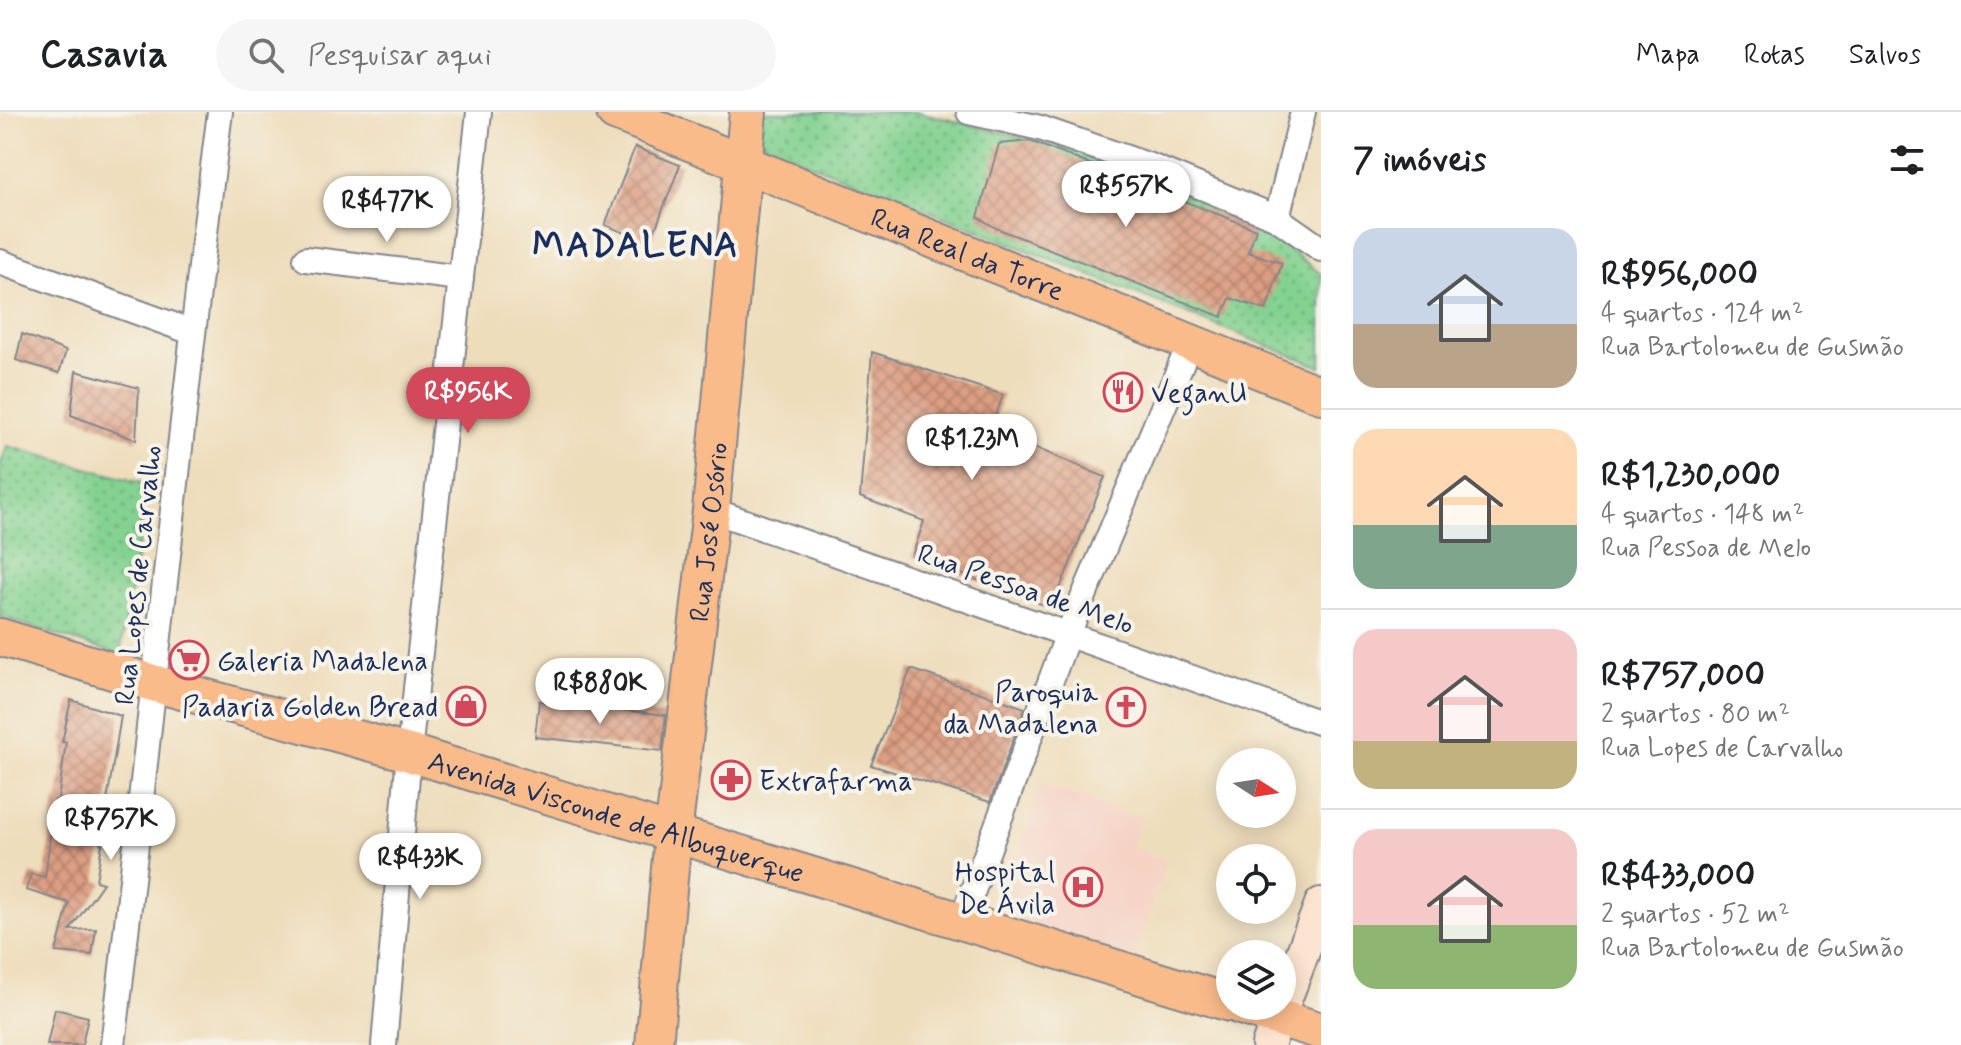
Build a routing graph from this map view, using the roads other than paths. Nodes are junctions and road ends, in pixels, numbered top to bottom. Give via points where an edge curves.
1 (220, 112) edge
2 (479, 112) edge
3 (615, 112) edge
4 (748, 112) edge
5 (969, 112) edge
6 (1303, 112) edge
7 (741, 165) junction
8 (1277, 218) junction
9 (1321, 249) edge
10 (306, 259) dead end
11 (0, 262) edge
12 (461, 278) junction
13 (192, 332) junction
14 (1190, 343) junction
15 (1321, 395) edge
16 (711, 510) junction
17 (1068, 634) junction
18 (0, 637) edge
19 (156, 684) junction
20 (1321, 723) edge
21 (409, 753) junction
22 (681, 766) junction
23 (618, 818) junction
24 (673, 835) junction
25 (1321, 904) edge
26 (962, 920) junction
27 (1216, 999) edge
28 (1273, 1031) edge
29 (1321, 1031) edge
30 (113, 1045) edge
31 (384, 1045) edge
32 (654, 1045) edge

1 - 13 street, Rua Lopes de Carvalho
2 - 12 street
3 - 7 main road, Rua Real da Torre
4 - 7 main road, Rua José Osório
5 - 8 street via 1054,133 1153,167
6 - 8 street
7 - 14 main road, Rua Real da Torre
7 - 16 main road, Rua José Osório
8 - 9 street
10 - 12 street
11 - 13 street
12 - 21 street
13 - 19 street, Rua Lopes de Carvalho
14 - 15 main road, Rua Real da Torre
14 - 17 street
16 - 17 street, Rua Pessoa de Melo
16 - 22 main road, Rua José Osório
17 - 20 street, Rua Pessoa de Melo
17 - 26 street
18 - 19 main road, Avenida Visconde de Albuquerque
19 - 21 main road, Avenida Visconde de Albuquerque
19 - 30 street, Rua Lopes de Carvalho
21 - 23 main road, Avenida Visconde de Albuquerque
21 - 31 street
22 - 23 main road via 654,799
22 - 24 main road, Rua José Osório
23 - 24 main road, Avenida Visconde de Albuquerque
24 - 26 main road, Avenida Visconde de Albuquerque
24 - 32 main road, Rua José Osório
25 - 28 street
26 - 27 main road, Avenida Visconde de Albuquerque
28 - 29 main road

